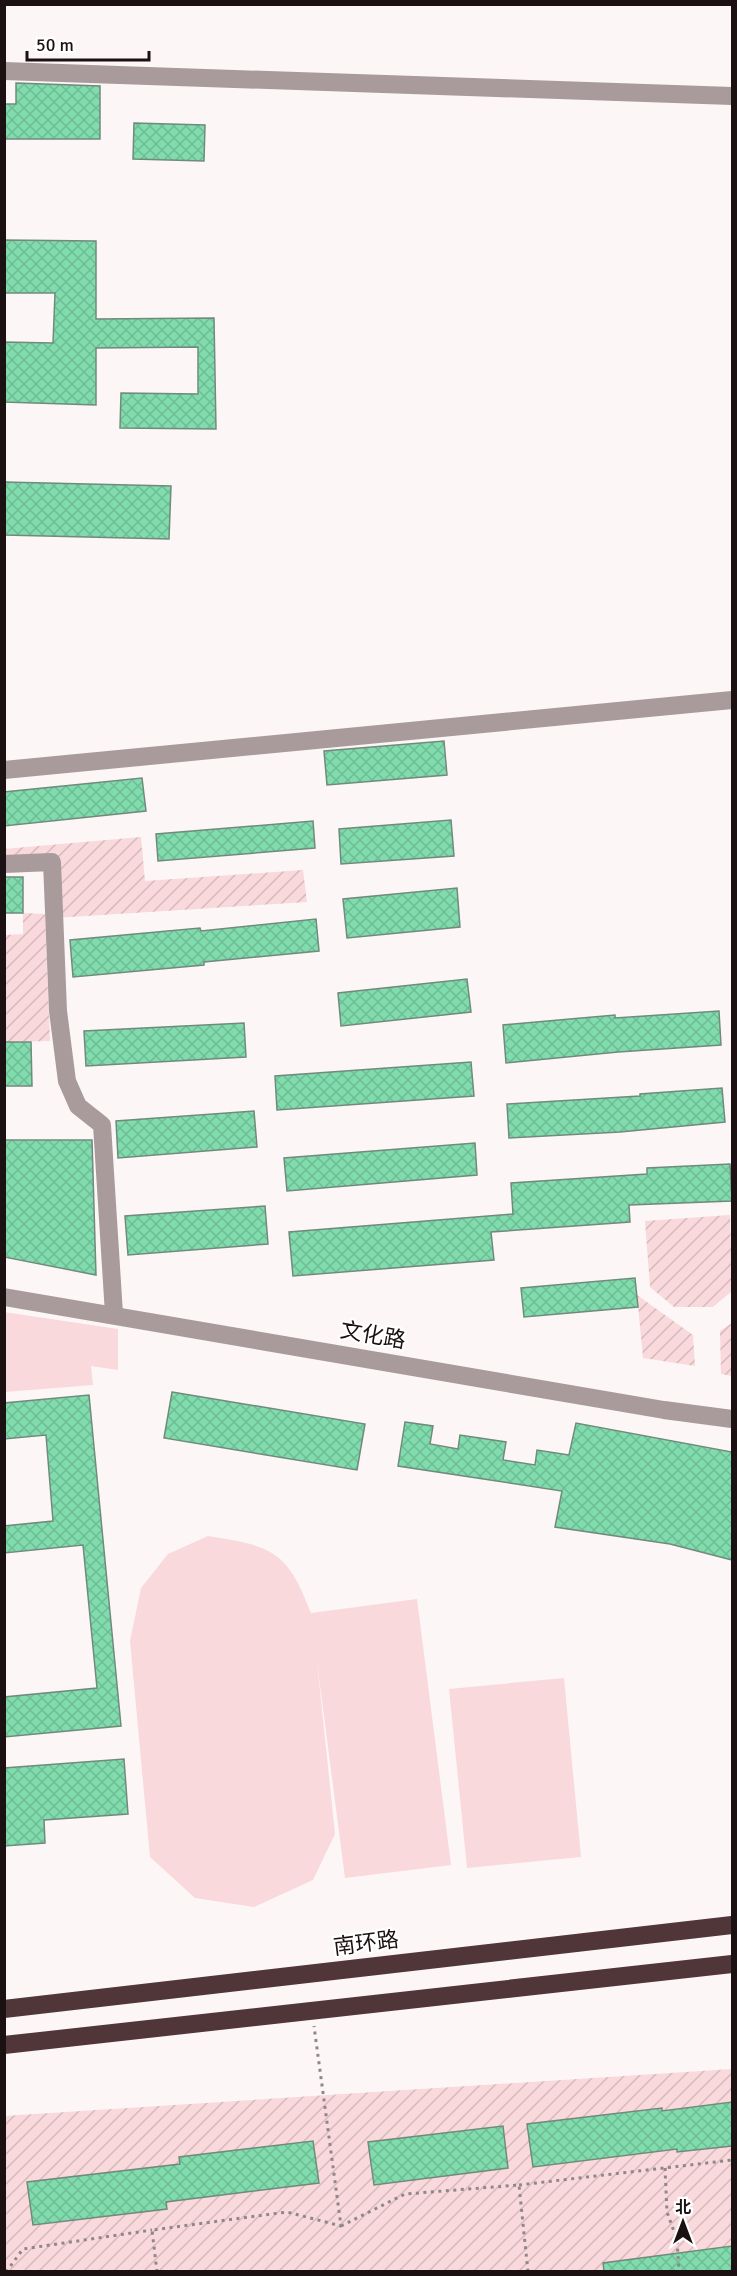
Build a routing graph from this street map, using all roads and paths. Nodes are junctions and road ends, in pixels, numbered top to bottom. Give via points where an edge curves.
1 (4, 71) edge
2 (732, 96) edge
3 (732, 700) edge
4 (4, 770) edge
5 (4, 864) edge
6 (4, 1296) edge
7 (114, 1314) junction
8 (732, 1419) edge
9 (732, 1925) edge
10 (732, 1964) edge
11 (4, 2009) edge
12 (312, 2010) junction
13 (4, 2045) edge
14 (732, 2160) edge
15 (664, 2168) junction
16 (519, 2185) junction
17 (341, 2226) junction
18 (152, 2230) junction
19 (6, 2271) edge
20 (157, 2271) edge
21 (528, 2271) edge
22 (679, 2271) edge

1 - 2 street
3 - 4 street
5 - 7 street via 52,862 58,1011 67,1081 78,1106 102,1125
6 - 7 street, 文化路
7 - 8 street, 文化路
9 - 11 highway, 南环路
10 - 12 highway
12 - 13 highway
12 - 17 path
14 - 15 path
15 - 16 path
15 - 22 path
16 - 17 path via 405,2194
16 - 21 path
17 - 18 path via 287,2212
18 - 19 path via 23,2249
18 - 20 path

